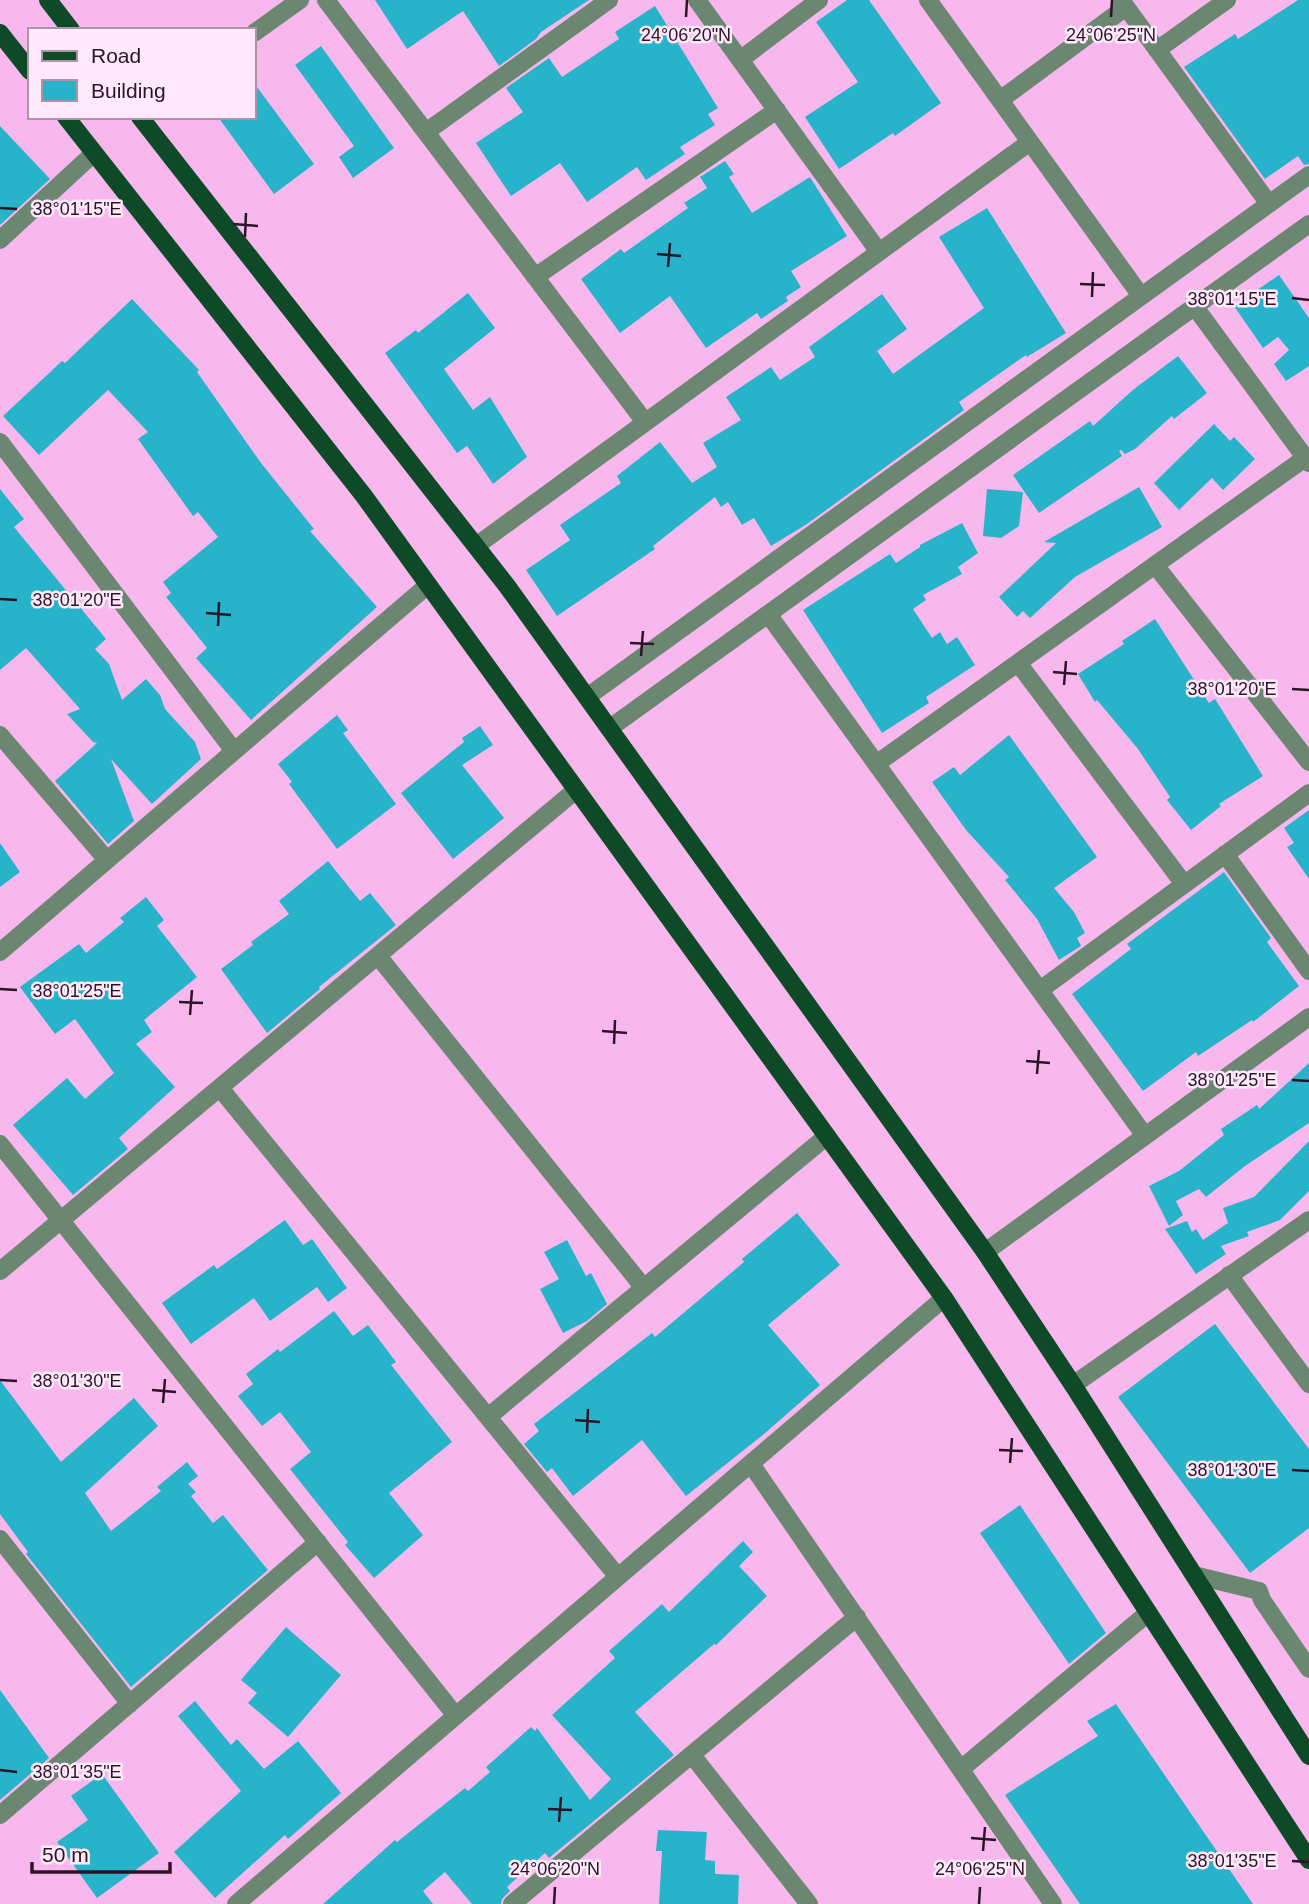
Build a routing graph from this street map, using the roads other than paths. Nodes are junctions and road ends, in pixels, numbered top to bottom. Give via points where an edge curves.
1 (48, 0) edge
2 (300, 0) edge
3 (326, 0) edge
4 (609, 0) edge
5 (696, 0) edge
6 (819, 0) edge
7 (1227, 0) edge
8 (930, 1) edge
9 (1123, 4) edge
10 (69, 28) edge
11 (256, 32) edge
12 (0, 33) edge
13 (1157, 50) junction
14 (740, 60) junction
15 (28, 68) edge
16 (1000, 100) junction
17 (777, 110) junction
18 (68, 119) edge
19 (142, 119) edge
20 (426, 132) junction
21 (1030, 142) junction
22 (94, 153) junction
23 (1309, 175) edge
24 (1269, 204) junction
25 (1309, 224) edge
26 (0, 240) edge
27 (880, 251) junction
28 (535, 277) junction
29 (1141, 296) junction
30 (1195, 307) junction
31 (645, 422) junction
32 (0, 442) edge
33 (1307, 461) edge
34 (476, 546) junction
35 (1155, 565) junction
36 (428, 585) junction
37 (768, 614) junction
38 (1018, 663) junction
39 (587, 697) junction
40 (610, 728) junction
41 (0, 736) edge
42 (234, 751) junction
43 (1309, 762) edge
44 (876, 764) junction
45 (576, 790) junction
46 (1309, 793) edge
47 (1225, 854) junction
48 (107, 860) junction
49 (1184, 884) junction
50 (0, 952) edge
51 (378, 956) junction
52 (1309, 971) edge
53 (1040, 990) junction
54 (1309, 1017) edge
55 (220, 1087) junction
56 (827, 1136) junction
57 (1145, 1136) junction
58 (0, 1144) edge
59 (1309, 1220) edge
60 (61, 1221) junction
61 (985, 1252) junction
62 (0, 1271) edge
63 (1229, 1275) junction
64 (644, 1288) junction
65 (944, 1298) junction
66 (1309, 1384) edge
67 (1073, 1385) junction
68 (488, 1417) junction
69 (751, 1464) junction
70 (0, 1539) edge
71 (318, 1542) junction
72 (1194, 1575) junction
73 (618, 1577) junction
74 (1148, 1613) junction
75 (857, 1617) junction
76 (1309, 1669) edge
77 (130, 1704) junction
78 (456, 1716) junction
79 (692, 1755) junction
80 (1309, 1756) edge
81 (961, 1769) junction
82 (0, 1815) edge
83 (1309, 1860) edge
84 (520, 1901) edge
85 (236, 1904) edge
86 (809, 1904) edge
87 (1053, 1904) edge

1 - 10 main road
2 - 11 street
3 - 20 street
4 - 20 street
5 - 14 street
6 - 14 street
7 - 13 street
8 - 16 street
9 - 13 street
9 - 16 street
12 - 15 main road
13 - 24 street
14 - 17 street
16 - 21 street
17 - 27 street
17 - 28 street
18 - 22 main road
19 - 34 main road
20 - 28 street
21 - 27 street
21 - 29 street
22 - 26 street
22 - 36 main road via 364,496
23 - 24 street
24 - 29 street
25 - 30 street
27 - 31 street
28 - 31 street
29 - 39 street
30 - 33 street
30 - 37 street
31 - 34 street
32 - 42 street
33 - 35 street
34 - 39 main road
35 - 38 street
35 - 43 street
36 - 42 street
36 - 45 main road
37 - 40 street
37 - 44 street
38 - 44 street
38 - 49 street
39 - 40 main road
40 - 61 main road
41 - 48 street
42 - 48 street
44 - 53 street
45 - 51 street
45 - 56 main road
46 - 47 street
47 - 49 street
47 - 52 street
48 - 50 street
49 - 53 street
51 - 55 street
51 - 64 street
53 - 57 street
54 - 57 street
55 - 60 street
55 - 68 street
56 - 64 street
56 - 65 main road
57 - 61 street
58 - 60 street
59 - 63 street
60 - 62 street
60 - 71 street
61 - 67 main road
63 - 66 street
63 - 67 street
64 - 68 street
65 - 69 street
65 - 74 main road
67 - 72 main road
68 - 73 street
69 - 73 street
69 - 75 street
70 - 77 street
71 - 77 street
71 - 78 street
72 - 76 street via 1259,1591
72 - 80 main road
73 - 78 street
74 - 81 street
74 - 83 main road
75 - 79 street
75 - 81 street
77 - 82 street
78 - 85 street
79 - 84 street
79 - 86 street
81 - 87 street

